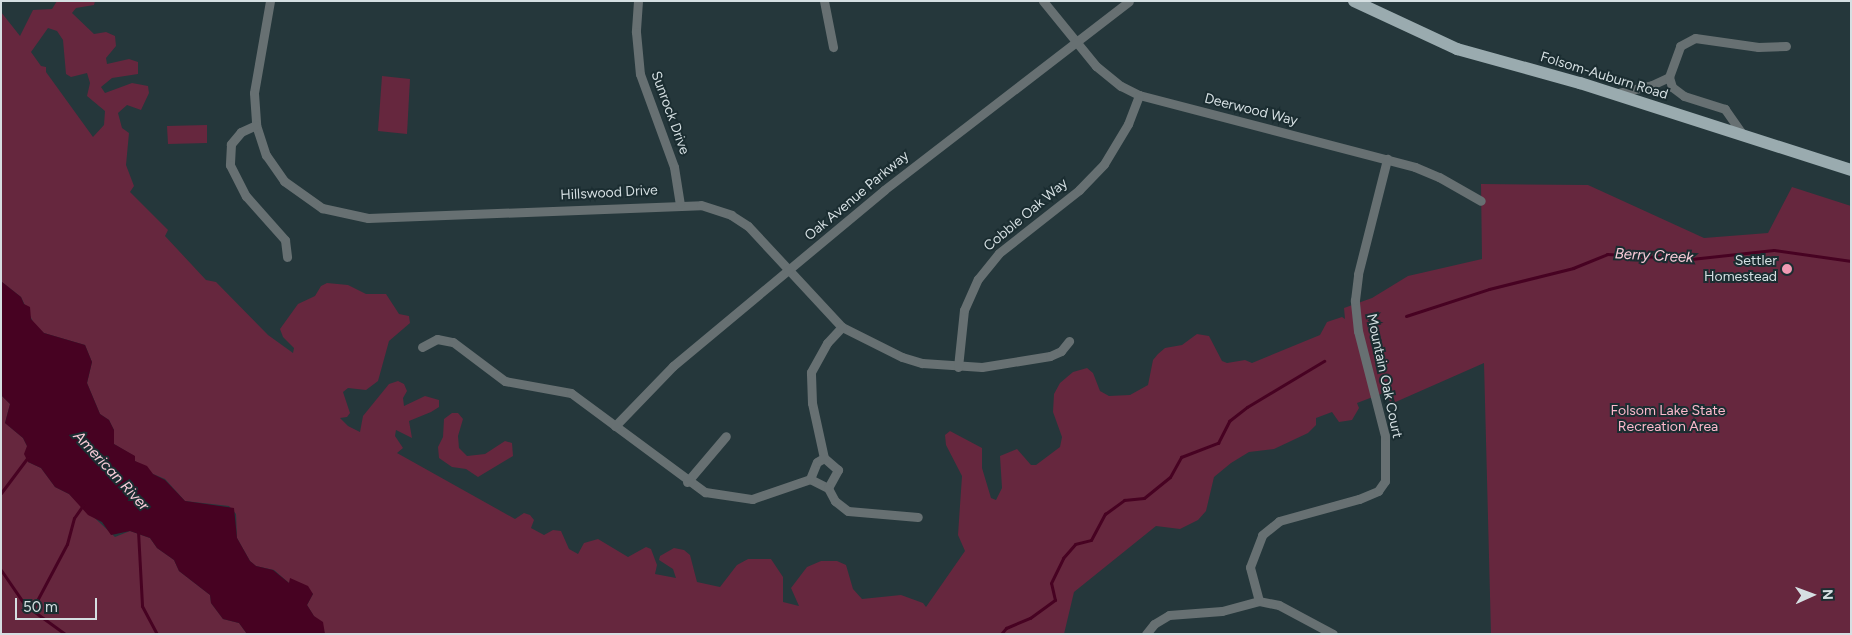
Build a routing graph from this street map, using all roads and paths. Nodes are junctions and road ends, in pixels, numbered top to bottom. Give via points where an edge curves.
1 (270, 1) edge
2 (638, 1) edge
3 (824, 1) edge
4 (1043, 1) edge
5 (1129, 1) edge
6 (1354, 1) edge
7 (1077, 42) junction
8 (1786, 46) dead end
9 (833, 47) dead end
10 (1670, 77) junction
11 (1614, 94) junction
12 (1139, 95) junction
13 (256, 125) junction
14 (1743, 135) junction
15 (1387, 159) junction
16 (1851, 170) edge
17 (1481, 201) dead end
18 (680, 204) junction
19 (287, 256) dead end
20 (790, 270) junction
21 (842, 327) junction
22 (1069, 341) dead end
23 (422, 347) dead end
24 (958, 367) junction
25 (614, 426) junction
26 (726, 436) dead end
27 (824, 458) junction
28 (810, 479) junction
29 (687, 482) junction
30 (828, 488) junction
31 (918, 517) dead end
32 (1259, 601) junction
33 (1146, 634) edge
34 (1333, 634) edge

1 - 13 street, Hillswood Drive via 254,93
2 - 18 street, Sunrock Drive via 636,32 640,74 674,167
3 - 9 street
4 - 7 street, Deerwood Way
5 - 7 street, Oak Avenue Parkway
6 - 11 main road, Folsom-Auburn Road via 1457,49
7 - 12 street, Deerwood Way via 1108,77
7 - 20 street, Oak Avenue Parkway via 898,178
8 - 10 street via 1758,47 1689,38 1680,46
10 - 11 street
10 - 14 street via 1676,91 1725,109
11 - 14 main road, Folsom-Auburn Road
12 - 15 street, Deerwood Way
12 - 24 street, Cobble Oak Way via 1128,124 1104,164 1078,190 999,253 978,279 964,310
13 - 18 street, Hillswood Drive via 266,155 284,181 308,201 352,217
13 - 19 street via 241,132 231,144 230,165 246,196 285,240
14 - 16 main road, Folsom-Auburn Road
15 - 17 street, Deerwood Way via 1439,177
15 - 32 street, Mountain Oak Court via 1358,274 1355,305 1359,335 1385,436 1385,481 1378,491 1368,496 1279,521 1262,535 1250,566
18 - 20 street, Hillswood Drive via 711,207 740,220
20 - 21 street, Hillswood Drive
20 - 25 street, Oak Avenue Parkway via 673,366
21 - 24 street, Hillswood Drive via 902,357
21 - 27 street via 827,343 811,372 812,403
22 - 24 street, Hillswood Drive via 1061,351 1050,356
23 - 25 street via 437,339 453,342 497,377 514,384 571,392
25 - 29 street
26 - 29 street
27 - 28 street via 817,462
27 - 30 street via 838,470
28 - 29 street via 752,499 718,496
28 - 30 street
30 - 31 street via 835,502 848,511
32 - 33 street via 1222,611 1169,615 1154,624
32 - 34 street via 1279,605

